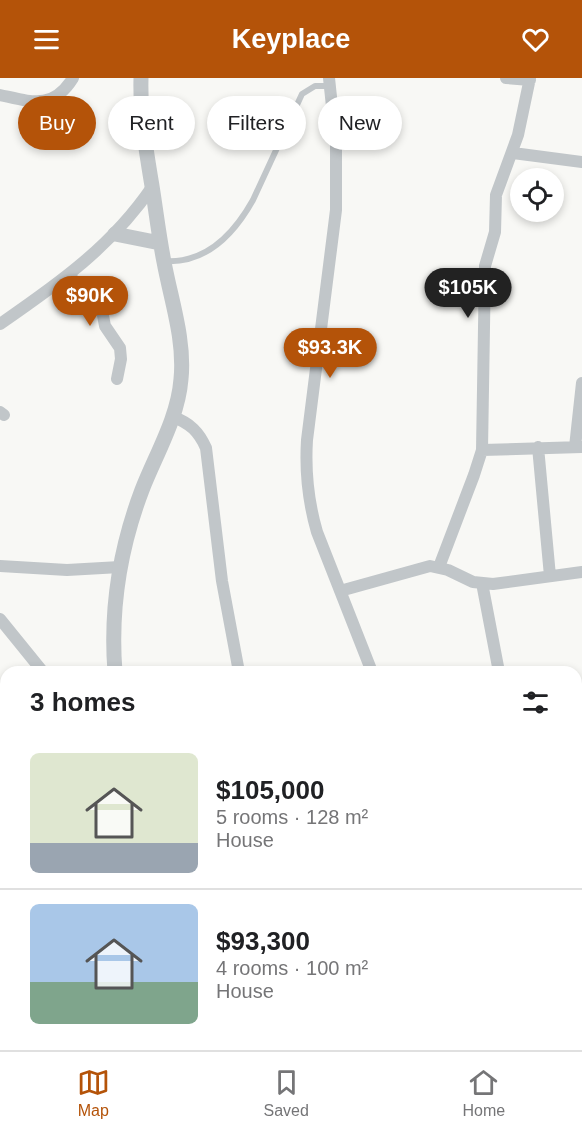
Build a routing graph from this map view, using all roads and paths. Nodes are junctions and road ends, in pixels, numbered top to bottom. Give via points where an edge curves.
1 (73, 78) edge
2 (141, 78) edge
3 (506, 78) edge
4 (530, 79) edge
5 (329, 82) edge
6 (0, 95) edge
7 (513, 153) junction
8 (582, 162) edge
9 (152, 187) junction
10 (115, 234) junction
11 (160, 243) junction
12 (163, 261) junction
13 (68, 275) junction
14 (0, 324) edge
15 (117, 379) dead end
16 (582, 383) edge
17 (173, 417) junction
18 (538, 447) junction
19 (578, 447) edge
20 (482, 450) junction
21 (0, 566) edge
22 (120, 567) junction
23 (439, 567) junction
24 (582, 572) edge
25 (550, 576) junction
26 (482, 583) junction
27 (339, 591) junction
28 (0, 619) edge
29 (38, 666) edge
30 (115, 666) edge
31 (238, 666) edge
32 (370, 666) edge
33 (498, 666) edge

1 - 6 street via 64,92 48,101
2 - 9 street via 144,142
3 - 4 street
4 - 7 street
5 - 12 lane via 302,94 253,200 229,232 192,260
5 - 27 street via 336,144 336,210 307,440 306,476 311,513
7 - 8 street
7 - 20 street via 496,195 495,232 484,279
9 - 10 street
9 - 11 street
10 - 11 street
10 - 13 street
11 - 12 street
12 - 17 street via 181,353 180,392
13 - 14 street
13 - 15 street via 101,305 105,326 120,348 122,359
16 - 19 street
17 - 22 street via 133,514
17 - 31 street via 194,428 206,448 222,581
18 - 19 street
18 - 20 street
18 - 25 street
20 - 23 street
21 - 22 street via 67,570
22 - 30 street via 113,624
23 - 26 street
23 - 27 street via 421,567
24 - 25 street
25 - 26 street
26 - 33 street
27 - 32 street
28 - 29 street

